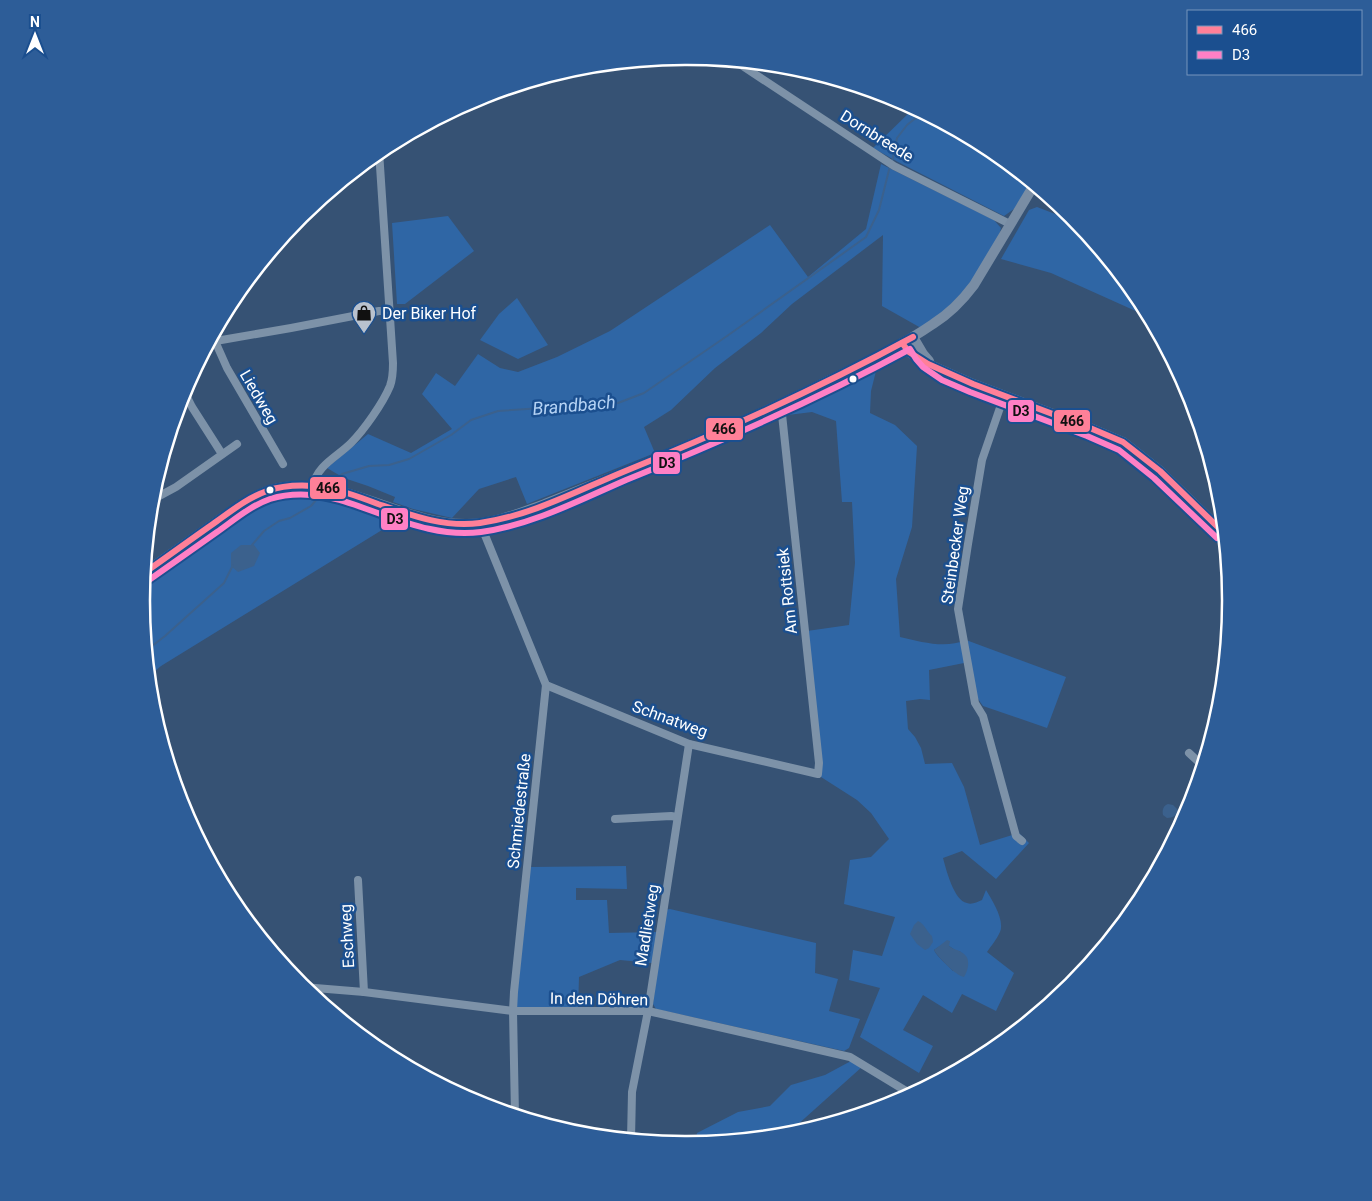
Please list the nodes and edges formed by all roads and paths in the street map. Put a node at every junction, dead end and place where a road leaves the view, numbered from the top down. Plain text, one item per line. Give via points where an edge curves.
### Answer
1 (747, 69) edge
2 (381, 161) edge
3 (1030, 191) edge
4 (1010, 224) junction
5 (390, 310) junction
6 (913, 337) junction
7 (218, 341) edge
8 (902, 343) junction
9 (215, 347) edge
10 (946, 372) junction
11 (1004, 396) junction
12 (189, 401) edge
13 (780, 405) junction
14 (238, 444) dead end
15 (222, 454) junction
16 (283, 464) dead end
17 (321, 487) junction
18 (161, 495) edge
19 (480, 523) junction
20 (1216, 524) edge
21 (152, 567) edge
22 (546, 685) junction
23 (689, 744) junction
24 (1189, 753) dead end
25 (1197, 760) edge
26 (818, 774) joint
27 (677, 817) junction
28 (615, 818) dead end
29 (1022, 841) dead end
30 (358, 880) dead end
31 (317, 988) edge
32 (364, 992) junction
33 (648, 1011) junction
34 (513, 1012) junction
35 (904, 1089) edge
36 (515, 1108) edge
37 (631, 1133) edge

1 - 4 street, Dornbreede via 896,167
2 - 5 street
3 - 4 main road
4 - 6 main road via 966,297
5 - 7 street
5 - 17 street via 393,363 390,385 364,428 317,473
6 - 8 main road
6 - 10 main road via 929,361
8 - 10 main road via 909,352
8 - 13 main road
9 - 16 street, Liedweg
10 - 11 main road
11 - 20 main road via 1123,442 1160,471
11 - 29 street, Steinbecker Weg via 982,460 958,609 975,703 983,716 1016,836
12 - 15 street
13 - 19 main road via 703,440 516,515
13 - 26 street, Am Rottsiek
14 - 15 street
15 - 18 street
17 - 19 main road via 434,521
17 - 21 main road via 280,488 254,497
19 - 22 street, Schmiedestraße
22 - 23 street, Schnatweg
22 - 34 street, Schmiedestraße
23 - 26 street, Schnatweg
23 - 27 street, Madlietweg
24 - 25 street
27 - 28 street
27 - 33 street, Madlietweg
30 - 32 street, Eschweg
31 - 32 street, In den Döhren
32 - 34 street, In den Döhren
33 - 34 street, In den Döhren
33 - 35 street, In den Döhren via 850,1056
33 - 37 street, Madlietweg via 632,1092
34 - 36 street, Schmiedestraße

